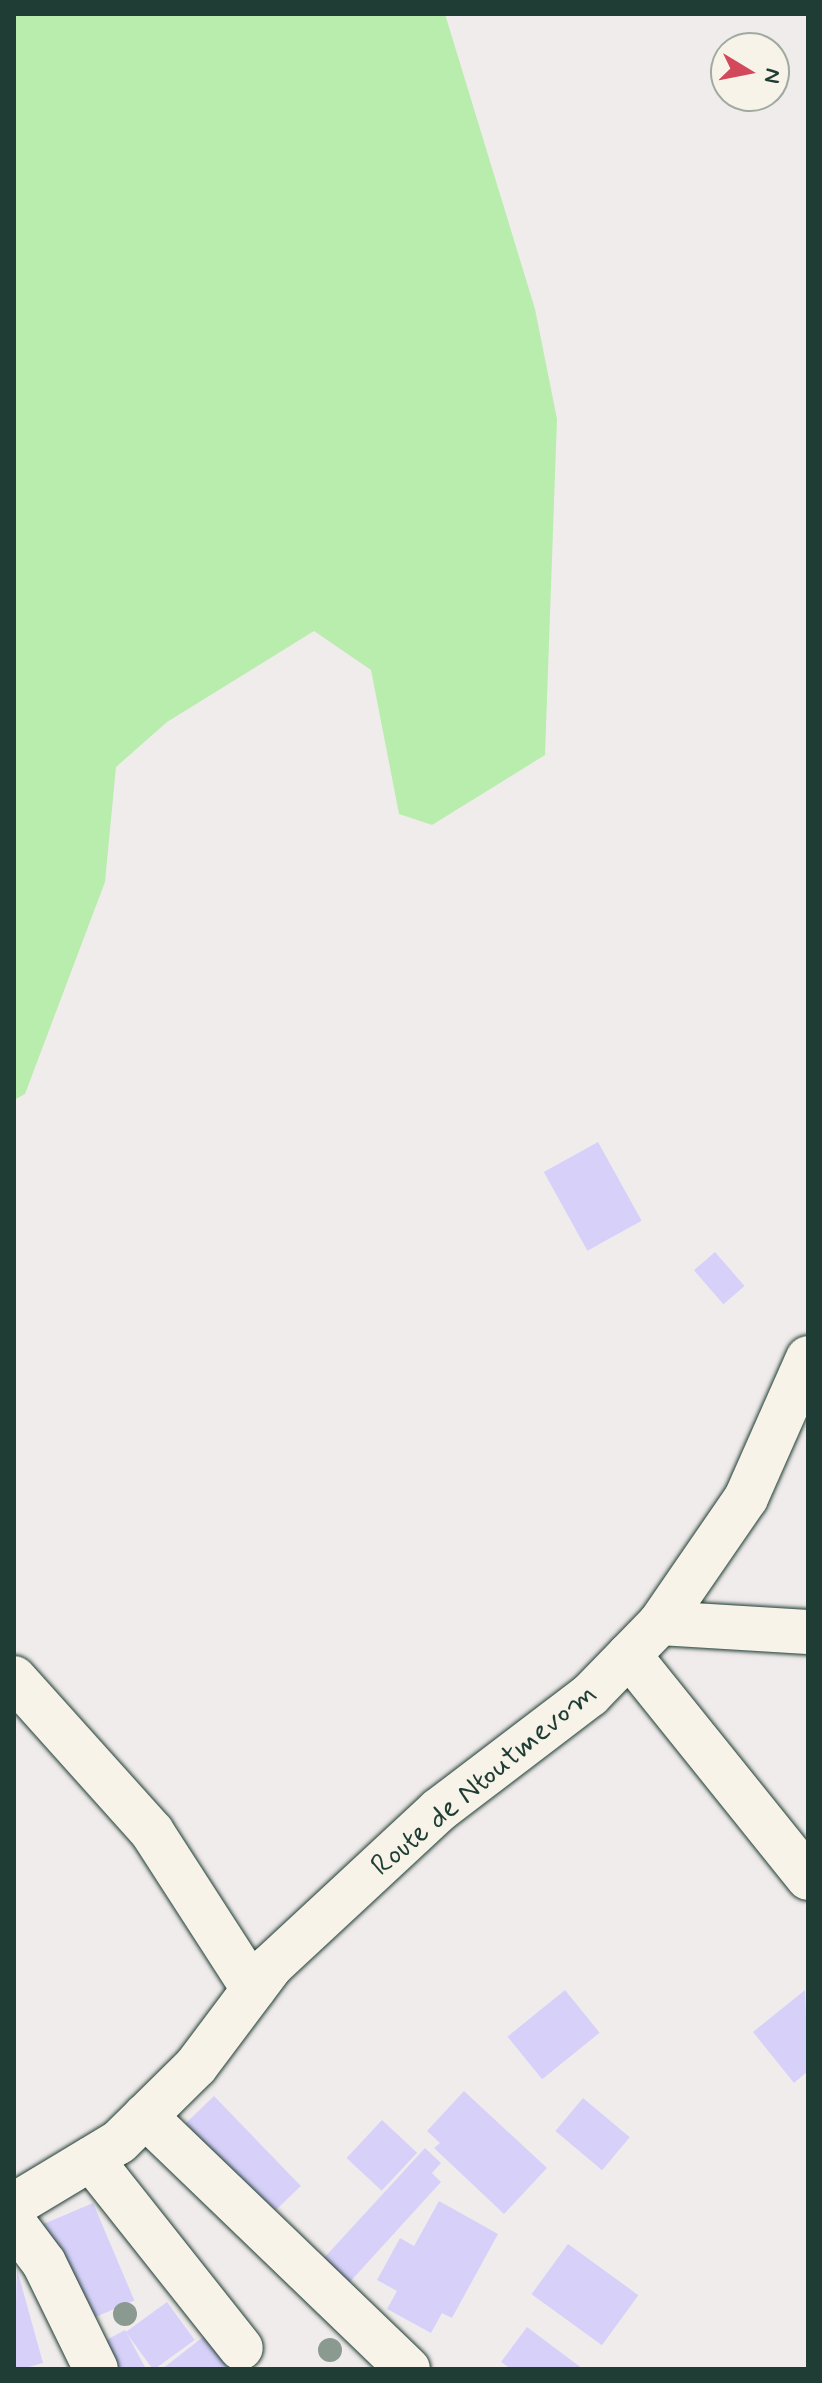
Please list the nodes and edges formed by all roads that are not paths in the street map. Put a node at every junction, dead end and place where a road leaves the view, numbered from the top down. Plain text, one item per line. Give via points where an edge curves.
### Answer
1 (808, 1358) edge
2 (660, 1623) junction
3 (808, 1632) edge
4 (629, 1655) junction
5 (14, 1678) edge
6 (808, 1878) edge
7 (253, 1989) junction
8 (145, 2116) junction
9 (91, 2159) junction
10 (14, 2205) edge
11 (14, 2223) edge
12 (241, 2348) dead end
13 (96, 2369) edge
14 (408, 2369) edge

1 - 2 street, Route de Ntoutmevom via 746,1498
2 - 3 street
2 - 4 street, Route de Ntoutmevom
4 - 6 street
4 - 7 street, Route de Ntoutmevom via 590,1695 439,1810
5 - 7 street via 152,1832
7 - 8 street, Route de Ntoutmevom via 196,2066
8 - 9 street, Route de Ntoutmevom
8 - 14 street
9 - 10 street, Route de Ntoutmevom
9 - 12 street
11 - 13 street via 44,2263

